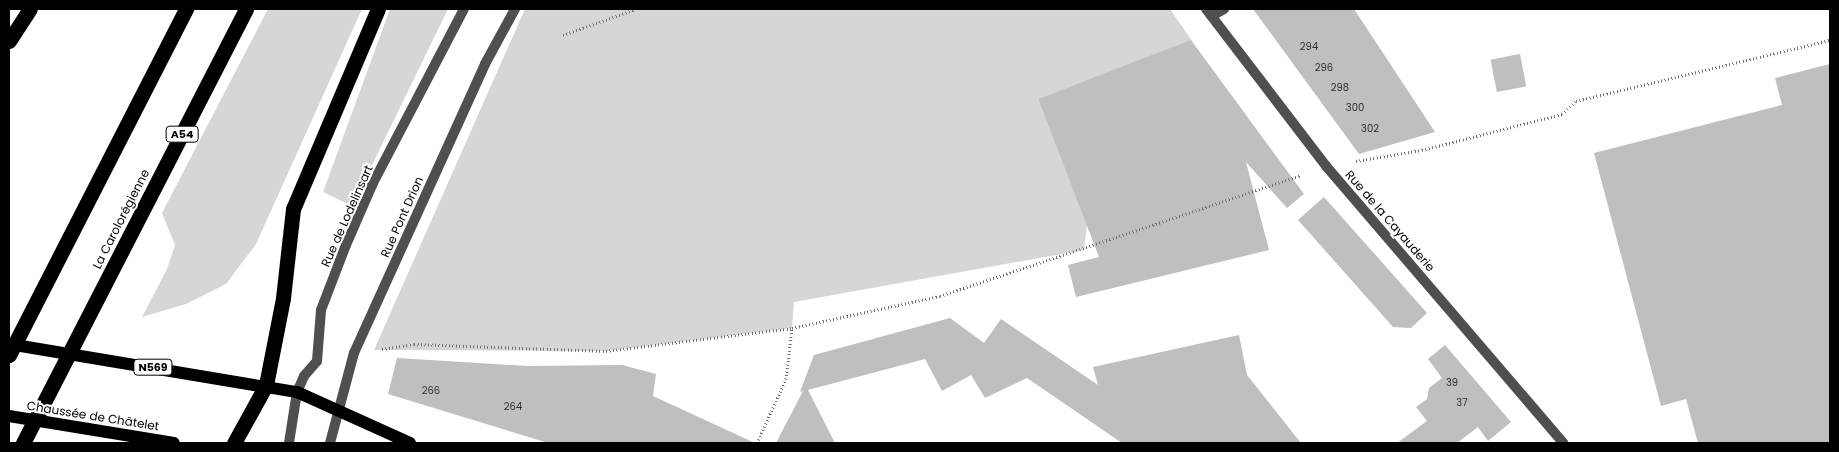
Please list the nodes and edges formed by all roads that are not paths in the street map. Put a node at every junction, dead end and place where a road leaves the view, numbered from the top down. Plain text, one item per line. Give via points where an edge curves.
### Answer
1 (30, 9) edge
2 (186, 9) edge
3 (246, 9) edge
4 (378, 9) edge
5 (464, 9) edge
6 (515, 9) edge
7 (1224, 9) edge
8 (1209, 13) edge
9 (9, 41) edge
10 (9, 344) edge
11 (9, 355) edge
12 (266, 385) junction
13 (297, 392) junction
14 (337, 408) junction
15 (9, 416) edge
16 (23, 443) edge
17 (174, 443) edge
18 (234, 443) edge
19 (289, 443) edge
20 (330, 443) edge
21 (410, 443) edge
22 (1563, 443) edge

1 - 9 highway
2 - 11 highway
3 - 16 highway, La Carolorégienne / A54
4 - 12 highway via 293,209 283,298
5 - 13 street, Rue de Lodelinsart via 346,245 321,310 317,361 304,376
6 - 14 street, Rue Pont Drion via 485,64 354,353
7 - 8 street
8 - 22 street, Rue de la Cayauderie via 1326,166
10 - 12 main road, N569
12 - 13 main road, N569
12 - 18 highway
13 - 14 main road, N569
13 - 19 street, Rue de Lodelinsart
14 - 20 street, Rue Pont Drion
14 - 21 main road, N569
15 - 17 main road, Chaussée de Châtelet

